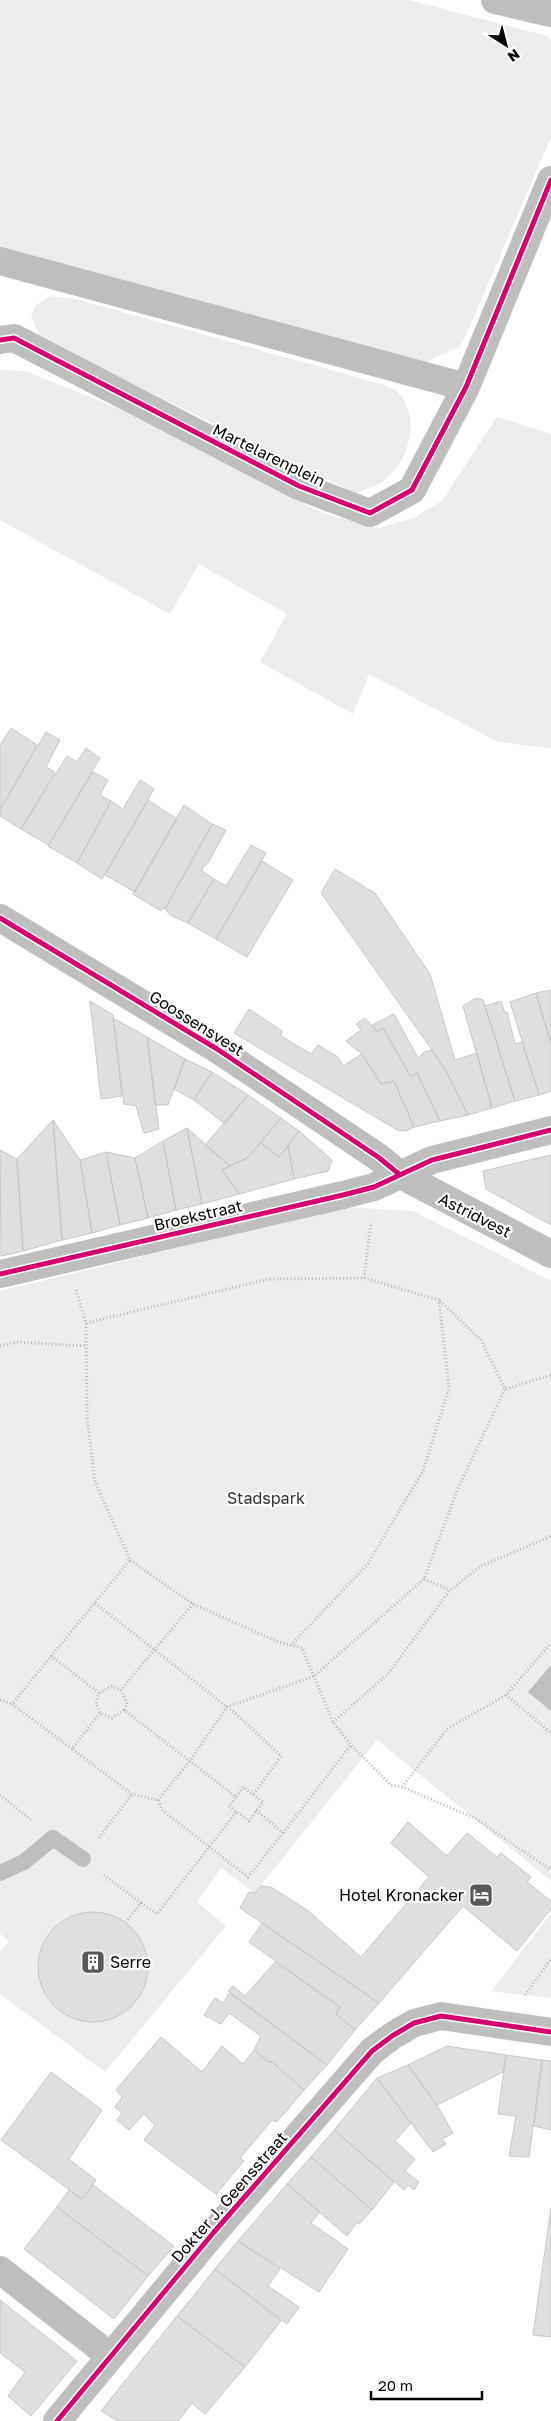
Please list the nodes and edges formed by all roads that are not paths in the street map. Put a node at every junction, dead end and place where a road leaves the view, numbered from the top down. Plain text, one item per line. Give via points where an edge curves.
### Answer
1 (494, 0) edge
2 (551, 13) edge
3 (551, 180) edge
4 (0, 260) edge
5 (0, 340) edge
6 (466, 387) junction
7 (0, 918) edge
8 (551, 1130) edge
9 (399, 1174) junction
10 (551, 1254) edge
11 (0, 1274) edge
12 (83, 1859) road end
13 (0, 1873) edge
14 (551, 2032) edge
15 (0, 2270) edge
16 (109, 2356) junction
17 (57, 2421) edge

1 - 2 street
3 - 6 street, Martelarenplein
4 - 6 street
5 - 6 street, Martelarenplein via 14,338 299,486 370,513 412,490
7 - 9 street, Goossensvest via 217,1049
8 - 9 street, Broekstraat via 432,1160
9 - 10 street, Astridvest
9 - 11 street, Broekstraat via 374,1186
12 - 13 lane via 54,1838 24,1862
14 - 16 street, Dokter J. Geensstraat via 441,2016 414,2024 392,2036 372,2051
15 - 16 street
16 - 17 street, Dokter J. Geensstraat

